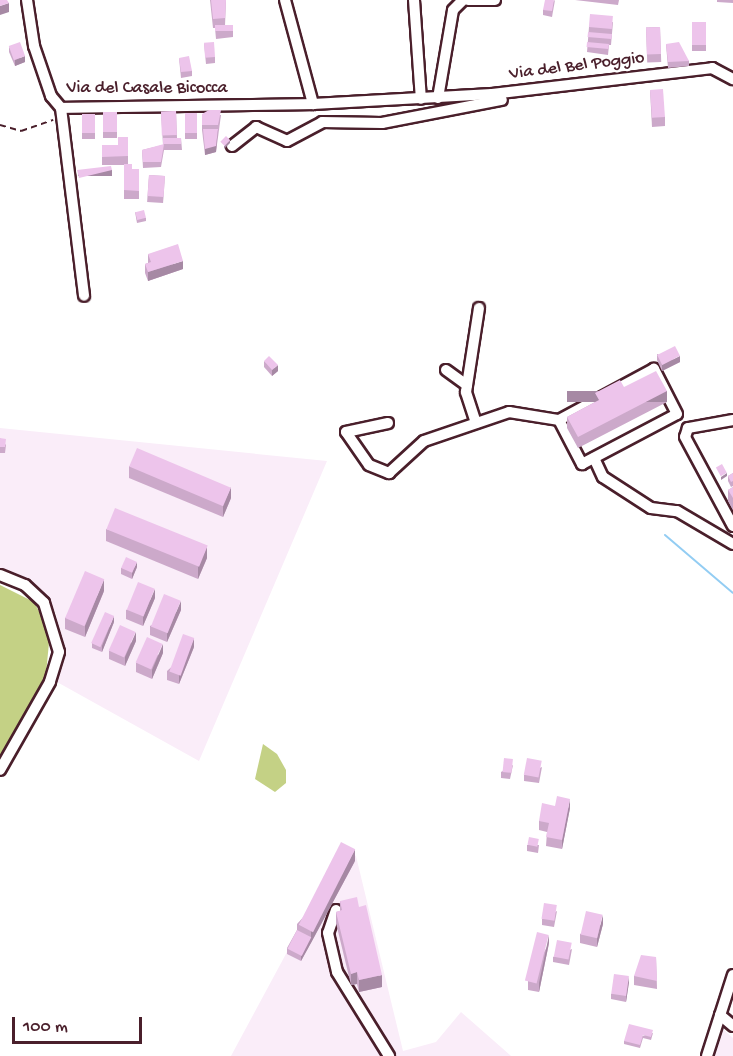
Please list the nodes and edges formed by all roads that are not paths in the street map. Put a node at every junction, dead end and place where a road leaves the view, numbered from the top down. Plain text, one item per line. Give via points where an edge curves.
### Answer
1 (27, 0) edge
2 (285, 0) edge
3 (414, 0) edge
4 (463, 0) edge
5 (468, 0) edge
6 (495, 0) edge
7 (733, 79) edge
8 (438, 98) junction
9 (421, 99) junction
10 (502, 100) dead end
11 (313, 104) junction
12 (62, 113) junction
13 (232, 146) dead end
14 (84, 296) dead end
15 (479, 308) dead end
16 (446, 370) dead end
17 (467, 385) junction
18 (559, 420) junction
19 (733, 420) edge
20 (388, 423) dead end
21 (476, 423) junction
22 (594, 458) junction
23 (733, 526) edge
24 (733, 544) edge
25 (0, 575) edge
26 (0, 770) edge
27 (336, 910) edge
28 (733, 975) edge
29 (720, 1015) junction
30 (733, 1026) edge
31 (389, 1056) edge
32 (707, 1056) edge

1 - 12 street, Via del Casale Bicocca via 34,46 48,90
2 - 11 street
3 - 9 street
4 - 8 street via 453,10
5 - 6 street
7 - 8 street, Via del Bel Poggio via 712,68
8 - 9 street, Via del Bel Poggio
9 - 11 street, Via del Bel Poggio
10 - 13 street via 382,123 322,122 287,141 256,127
11 - 12 street, Via del Casale Bicocca
12 - 14 street
15 - 17 street
16 - 17 street
17 - 21 street
18 - 21 street via 509,412
18 - 22 street via 582,464
18 - 22 street via 645,370 659,373 676,408 674,418
19 - 23 street via 688,428 685,437
20 - 21 street via 346,432 369,465 389,474 418,444
22 - 24 street via 603,477 651,508 677,511
25 - 26 street via 25,585 44,603 59,652 50,682
27 - 31 street via 328,933 337,972
28 - 29 street
29 - 30 street
29 - 32 street

